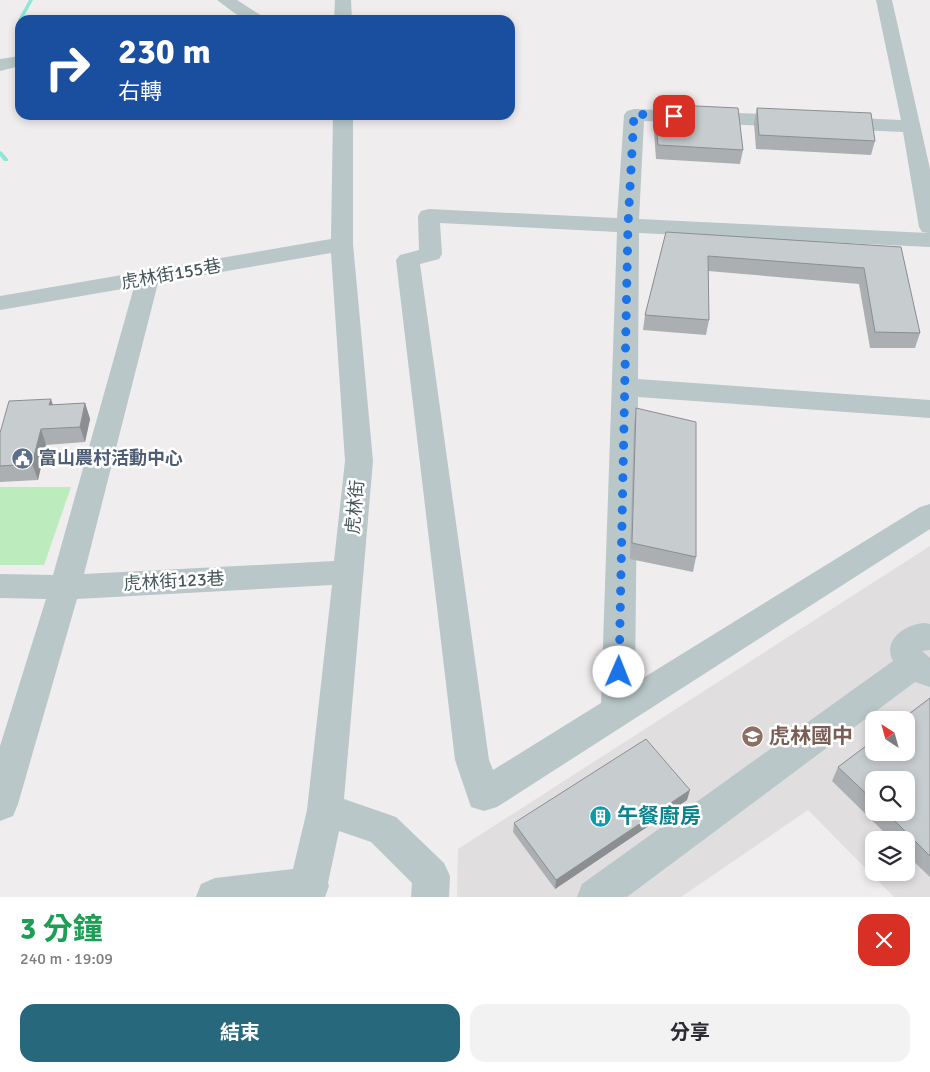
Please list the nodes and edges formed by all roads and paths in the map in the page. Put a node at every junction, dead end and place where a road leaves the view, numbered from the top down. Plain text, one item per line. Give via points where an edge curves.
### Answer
1 (225, 0) edge
2 (343, 0) edge
3 (884, 0) edge
4 (248, 15) edge
5 (343, 15) edge
6 (15, 62) edge
7 (0, 65) edge
8 (343, 120) edge
9 (912, 126) junction
10 (628, 225) junction
11 (930, 227) edge
12 (930, 240) edge
13 (342, 244) junction
14 (148, 278) junction
15 (0, 303) edge
16 (625, 387) junction
17 (930, 409) edge
18 (930, 515) edge
19 (348, 572) junction
20 (0, 586) edge
21 (65, 587) junction
22 (924, 659) edge
23 (618, 710) junction
24 (0, 804) edge
25 (325, 810) junction
26 (308, 892) edge
27 (214, 897) edge
28 (430, 897) edge
29 (596, 897) edge

1 - 4 street
2 - 5 street
3 - 9 street
6 - 7 street
8 - 13 street, 虎林街
9 - 10 street via 634,114
9 - 11 street
10 - 12 street
10 - 16 street
10 - 23 street via 429,216 431,254 408,260 472,760 484,795
13 - 14 street, 虎林街155巷
13 - 19 street, 虎林街 via 359,461
14 - 15 street, 虎林街155巷
14 - 21 street
16 - 17 street
16 - 23 street
18 - 23 street
19 - 21 street, 虎林街123巷
19 - 25 street, 虎林街
20 - 21 street, 虎林街123巷
21 - 24 street
22 - 29 street
25 - 26 street, 虎林街
25 - 28 street via 383,829 431,876
26 - 27 street

